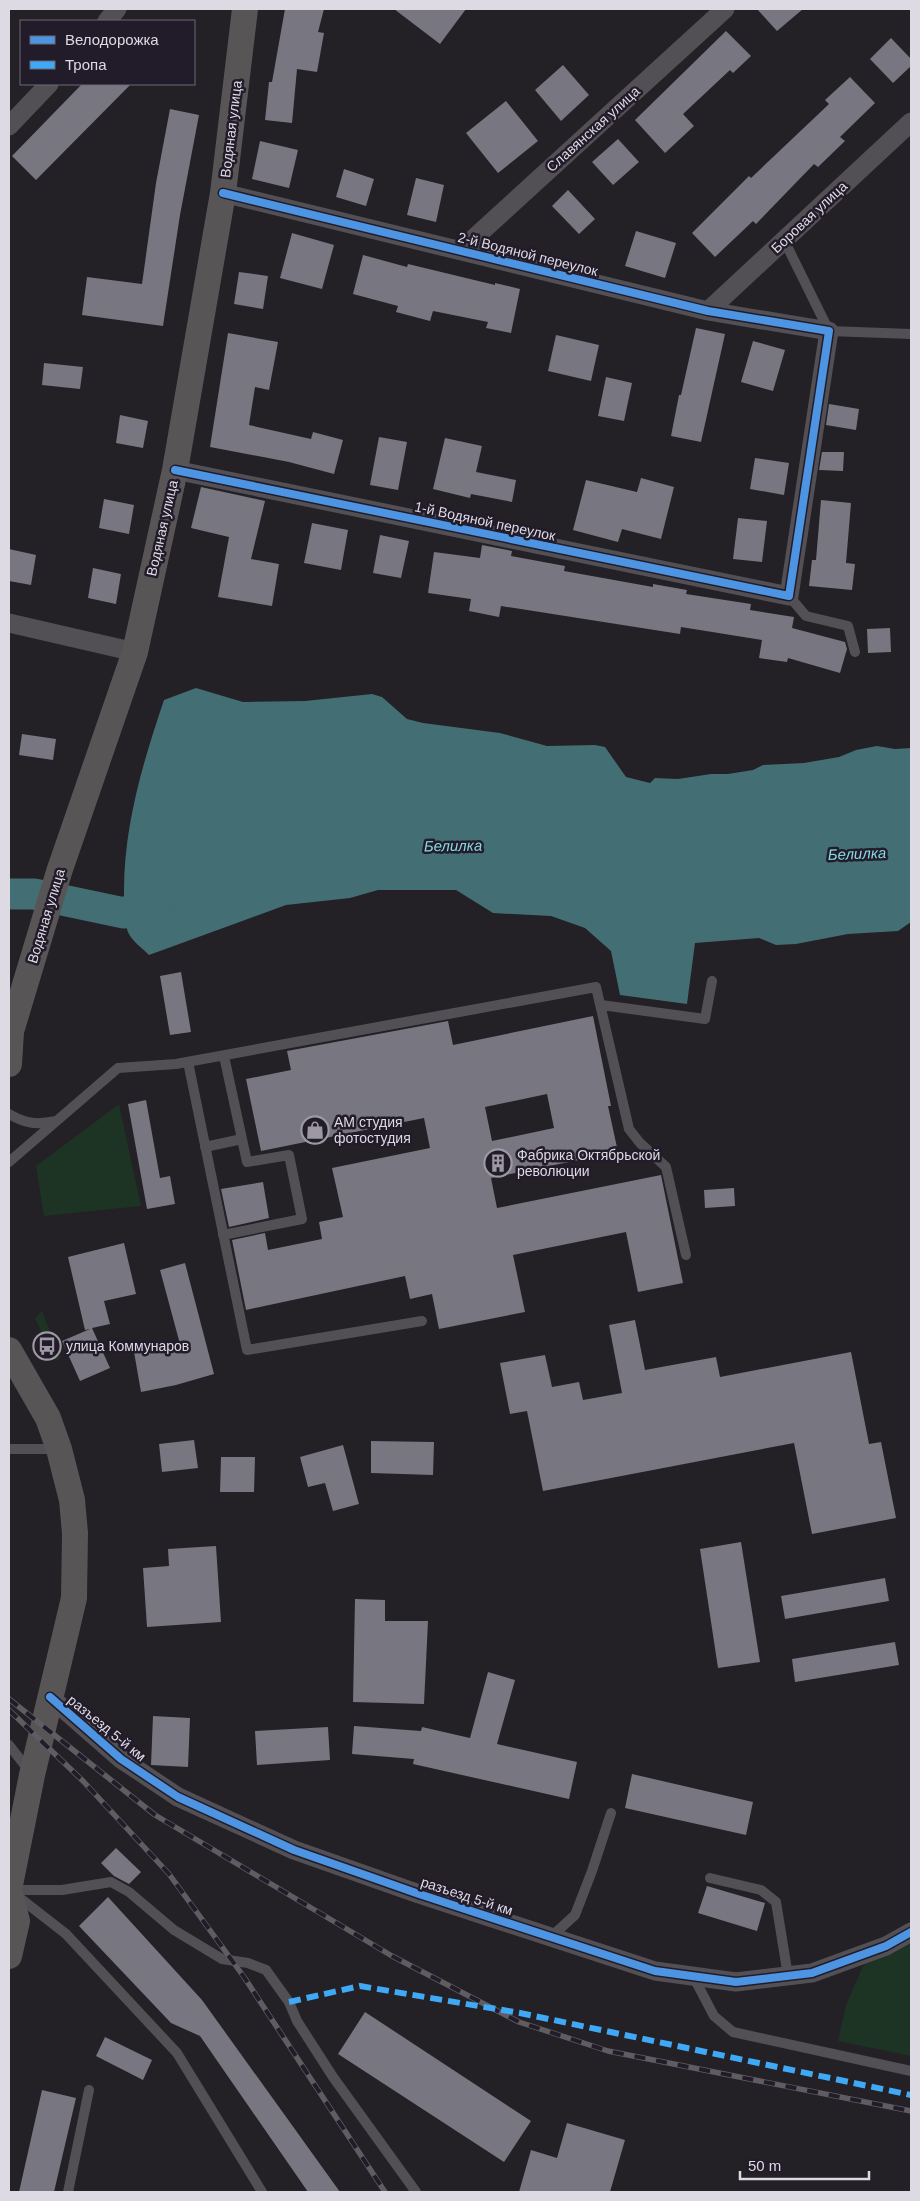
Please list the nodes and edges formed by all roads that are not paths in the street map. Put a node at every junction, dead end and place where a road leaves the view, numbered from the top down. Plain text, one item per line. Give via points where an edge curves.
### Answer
1 (117, 9) edge
2 (244, 9) edge
3 (724, 9) edge
4 (108, 20) edge
5 (48, 85) edge
6 (911, 122) edge
7 (9, 126) edge
8 (223, 192) junction
9 (784, 240) junction
10 (461, 250) junction
11 (708, 311) junction
12 (829, 331) junction
13 (911, 334) edge
14 (175, 470) junction
15 (789, 596) junction
16 (9, 623) edge
17 (135, 652) junction
18 (855, 652) dead end
19 (712, 980) dead end
20 (601, 1005) junction
21 (10, 1035) edge
22 (224, 1056) junction
23 (188, 1062) junction
24 (9, 1064) edge
25 (9, 1114) edge
26 (57, 1121) junction
27 (242, 1139) junction
28 (205, 1147) junction
29 (9, 1162) edge
30 (224, 1235) junction
31 (686, 1256) dead end
32 (422, 1321) dead end
33 (9, 1350) edge
34 (9, 1449) edge
35 (60, 1449) junction
36 (50, 1697) junction
37 (9, 1745) edge
38 (32, 1775) junction
39 (610, 1813) dead end
40 (710, 1878) dead end
41 (9, 1890) edge
42 (911, 1932) edge
43 (552, 1936) junction
44 (9, 1956) edge
45 (693, 1976) junction
46 (788, 1976) junction
47 (911, 2072) edge
48 (89, 2090) dead end
49 (68, 2192) edge
50 (262, 2192) edge
51 (416, 2192) edge

1 - 4 street
2 - 8 street, Водяная улица
3 - 10 street, Славянская улица
5 - 7 street
6 - 9 street, Боровая улица
8 - 10 street, 2-й Водяной переулок
8 - 14 street, Водяная улица
9 - 11 street, Боровая улица
9 - 12 lane
10 - 11 street, 2-й Водяной переулок
11 - 12 street, 2-й Водяной переулок
12 - 13 lane
12 - 15 street
14 - 15 street, 1-й Водяной переулок
14 - 17 street, Водяная улица
15 - 18 lane via 806,616 848,626
16 - 17 street
17 - 21 street, Водяная улица via 59,872
19 - 20 lane via 705,1019
20 - 22 lane via 596,987
20 - 31 lane via 629,1129 666,1167
21 - 24 street, Водяная улица
22 - 23 lane
22 - 27 lane
23 - 26 lane via 118,1068
23 - 28 lane
25 - 26 lane via 38,1125
26 - 29 lane
27 - 28 lane
27 - 30 lane via 247,1162 289,1155 302,1219
28 - 30 lane
30 - 32 lane via 247,1350
33 - 35 street via 48,1418
34 - 35 lane
35 - 36 street via 72,1500 74,1598
36 - 38 street
36 - 43 street, разъезд 5-й км via 122,1759 178,1796 294,1850
37 - 38 lane
38 - 41 street
39 - 43 lane via 576,1915
40 - 46 lane via 761,1890 776,1902
41 - 44 street via 17,1921
41 - 50 lane via 66,1934 177,2053
41 - 51 lane via 62,1890 111,1882 130,1892 174,1930 222,1958 266,1970 289,2002 297,2021 333,2078
42 - 46 street, разъезд 5-й км via 886,1946 812,1973
43 - 45 street, разъезд 5-й км via 655,1971
45 - 46 street, разъезд 5-й км via 736,1982
45 - 47 lane via 714,2016 733,2032
48 - 49 lane

